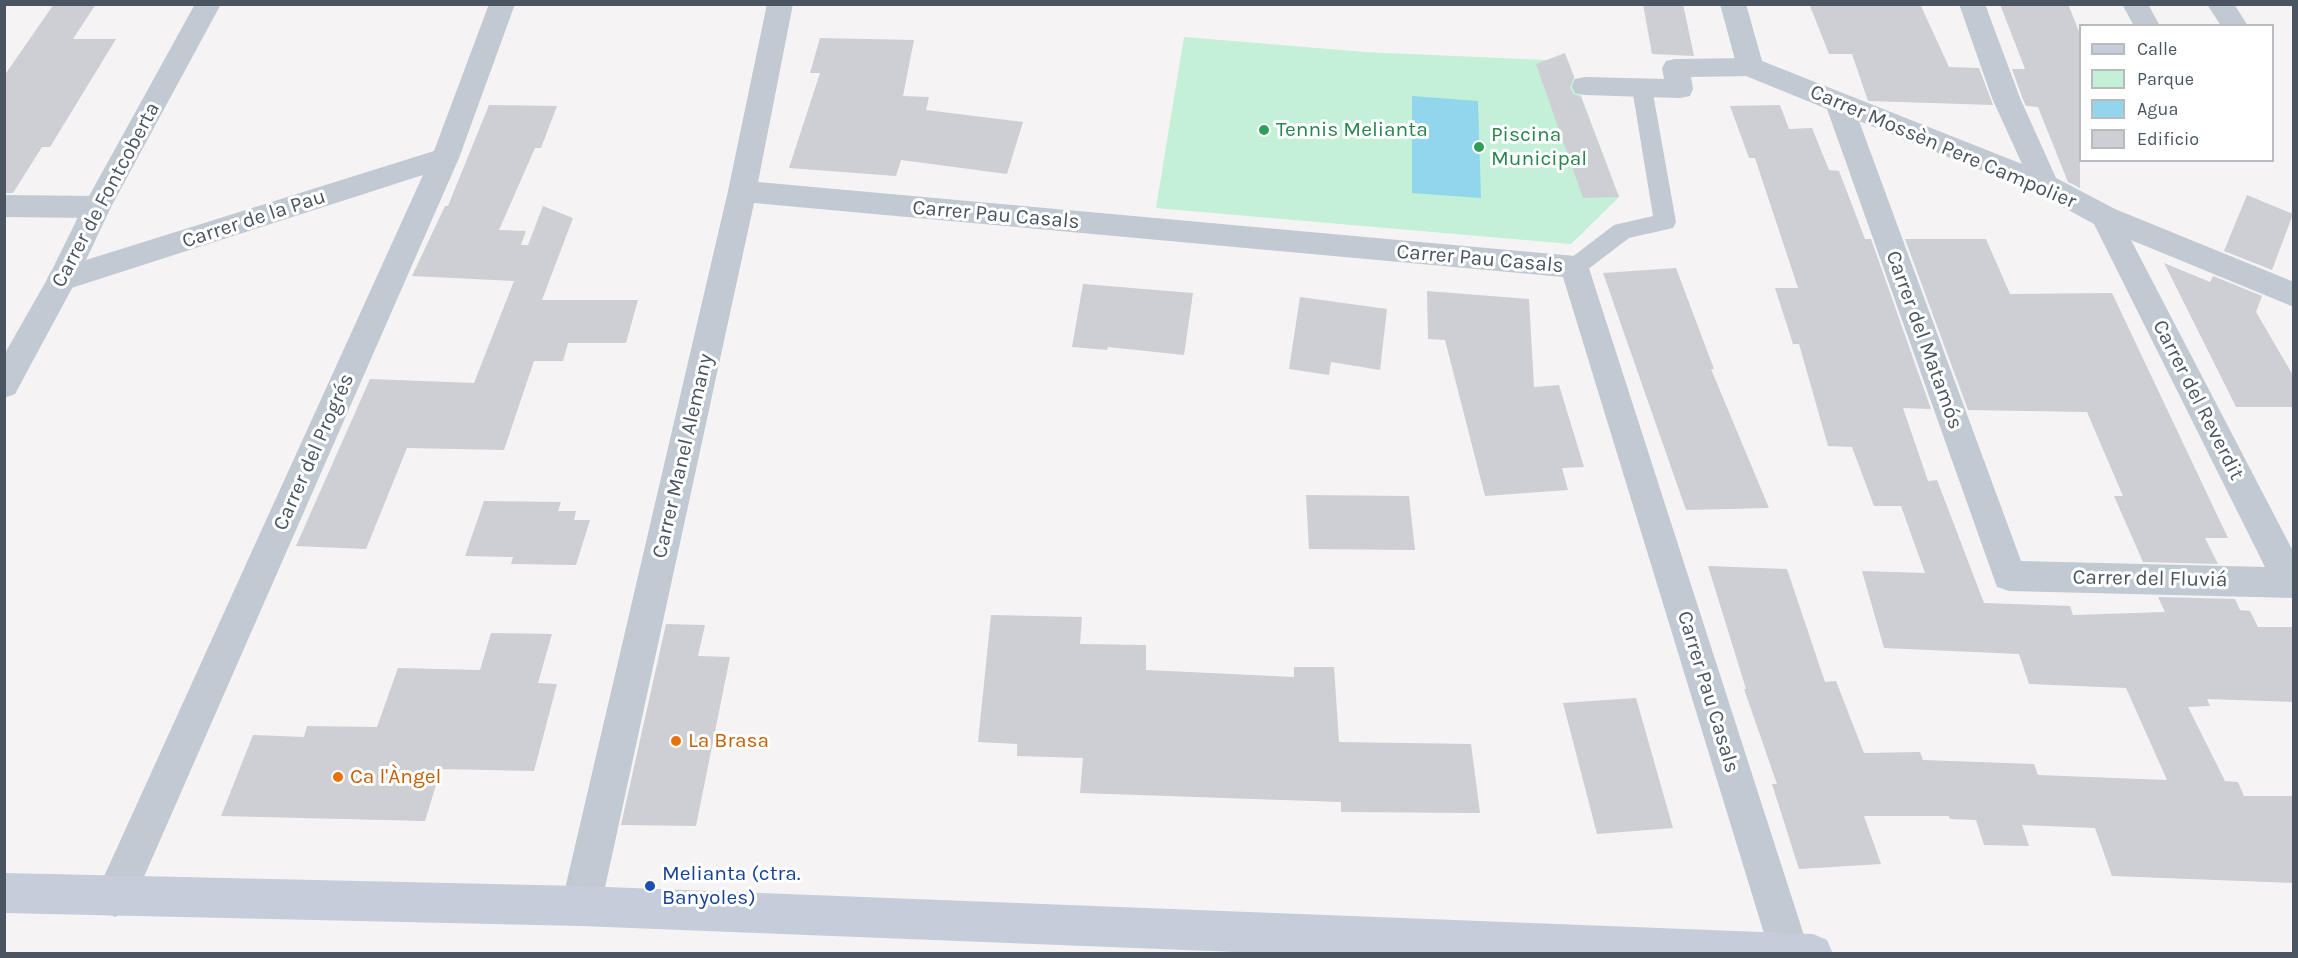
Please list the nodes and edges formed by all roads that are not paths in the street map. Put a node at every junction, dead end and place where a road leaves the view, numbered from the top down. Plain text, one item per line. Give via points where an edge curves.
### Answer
1 (208, 4) edge
2 (502, 4) edge
3 (780, 4) edge
4 (1733, 4) edge
5 (1972, 4) edge
6 (2135, 4) edge
7 (2220, 4) edge
8 (2145, 24) edge
9 (2234, 24) edge
10 (1750, 67) junction
11 (1585, 86) dead end
12 (1642, 88) junction
13 (1839, 104) junction
14 (445, 158) junction
15 (2045, 185) junction
16 (742, 191) junction
17 (4, 206) edge
18 (97, 207) junction
19 (2105, 217) junction
20 (1575, 267) junction
21 (62, 279) junction
22 (2294, 295) edge
23 (4, 386) edge
24 (2009, 576) joint
25 (2291, 583) joint
26 (4, 893) edge
27 (115, 897) junction
28 (581, 906) junction
29 (1801, 953) edge

1 - 18 street, Carrer de Fontcoberta
2 - 14 street, Carrer del Progrés
3 - 16 street, Carrer Manel Alemany
4 - 10 street
5 - 15 street via 2006,98
6 - 8 street
7 - 9 street
10 - 12 street via 1676,69 1680,88
10 - 13 street, Carrer Mossèn Pere Campolier
11 - 12 street
12 - 20 lane via 1665,222 1622,231
13 - 15 street, Carrer Mossèn Pere Campolier
13 - 24 street, Carrer del Matamós
14 - 21 street, Carrer de la Pau
14 - 27 street, Carrer del Progrés
15 - 19 street, Carrer Mossèn Pere Campolier
16 - 20 street, Carrer Pau Casals
16 - 28 street, Carrer Manel Alemany
17 - 18 street
18 - 21 street, Carrer de Fontcoberta
19 - 22 street, Carrer Mossèn Pere Campolier
19 - 25 street, Carrer del Reverdit
20 - 29 street, Carrer Pau Casals
21 - 23 street, Carrer de Fontcoberta
24 - 25 street, Carrer del Fluviá
26 - 27 main road
27 - 28 main road
28 - 29 main road

